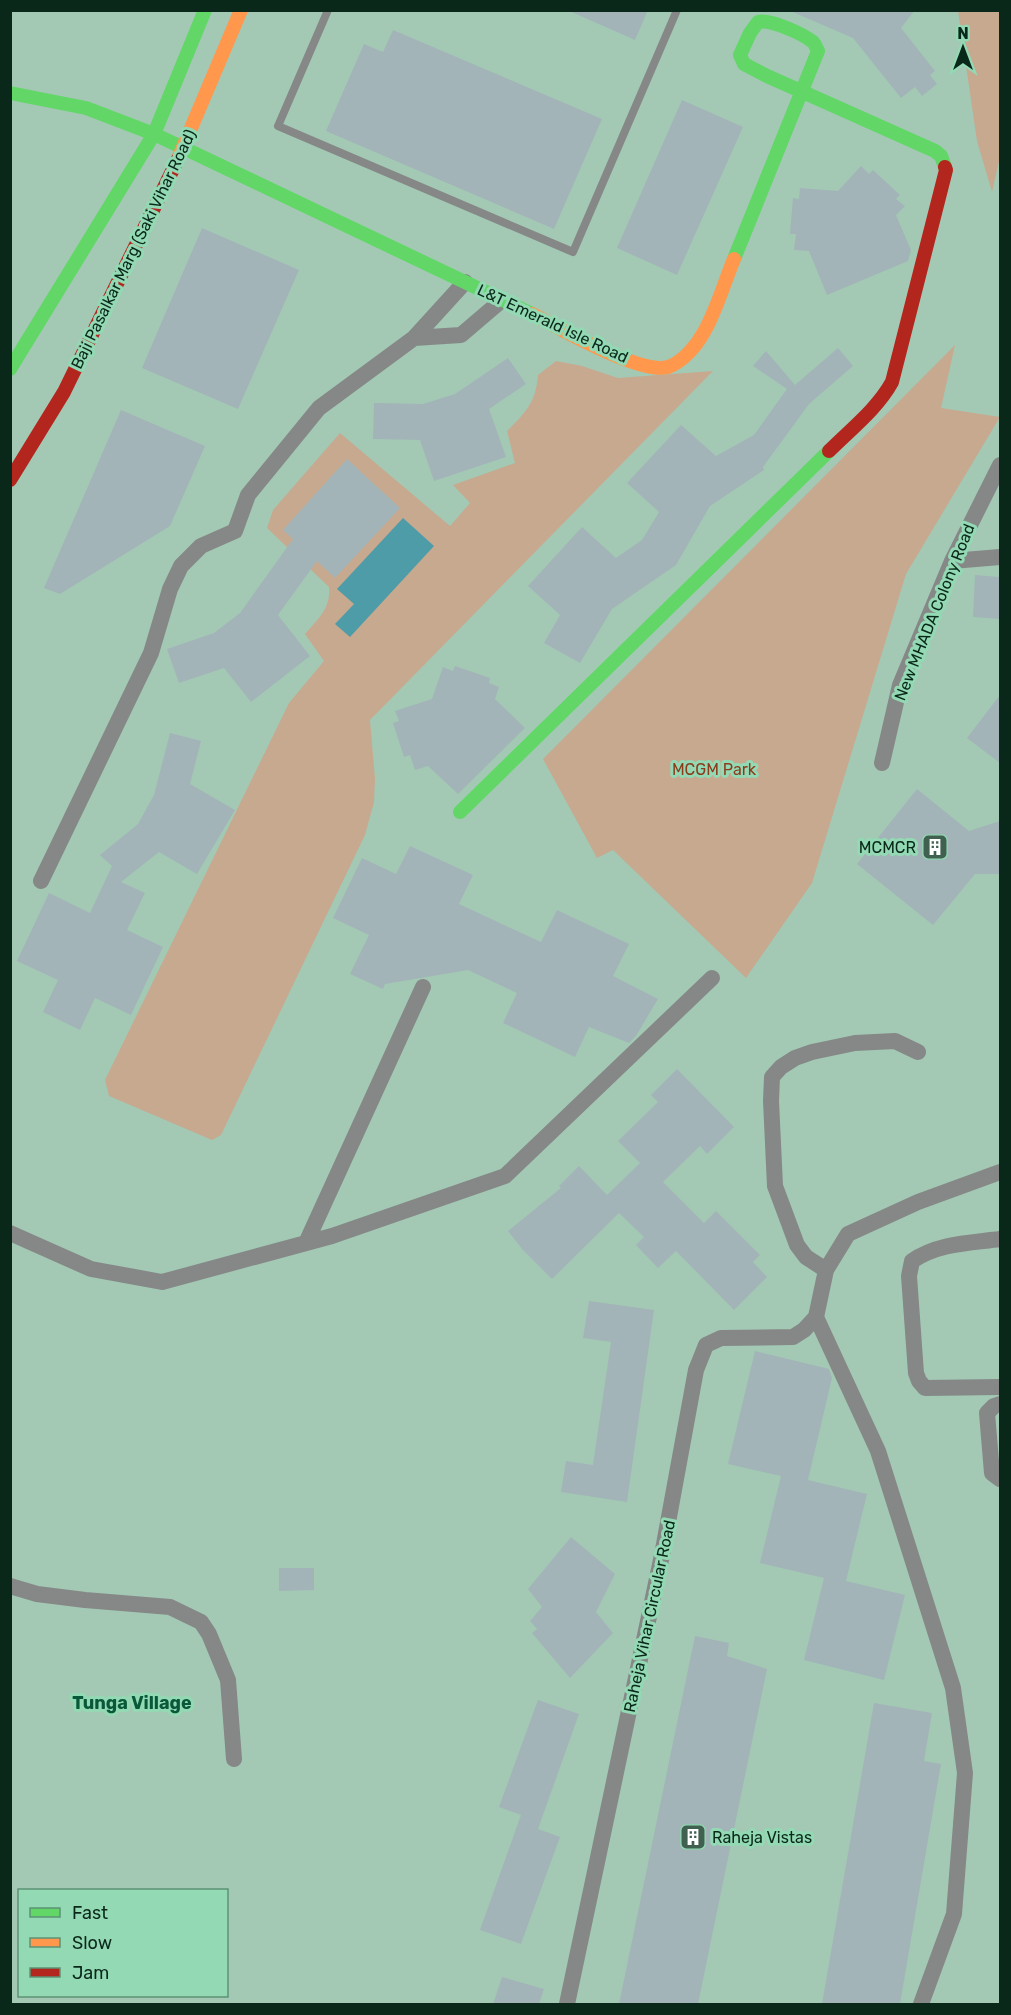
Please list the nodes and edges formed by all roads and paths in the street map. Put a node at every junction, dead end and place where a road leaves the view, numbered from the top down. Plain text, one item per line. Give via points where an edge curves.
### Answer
1 (204, 10) edge
2 (241, 10) edge
3 (328, 10) edge
4 (677, 10) edge
5 (803, 92) junction
6 (10, 93) edge
7 (154, 134) junction
8 (183, 149) junction
9 (465, 282) junction
10 (502, 300) junction
11 (414, 338) junction
12 (10, 369) edge
13 (1000, 465) edge
14 (10, 480) edge
15 (1000, 557) edge
16 (952, 561) junction
17 (882, 763) dead end
18 (460, 812) dead end
19 (41, 881) dead end
20 (712, 978) dead end
21 (423, 987) dead end
22 (918, 1052) dead end
23 (1000, 1172) edge
24 (10, 1233) edge
25 (1000, 1239) edge
26 (306, 1243) junction
27 (826, 1270) junction
28 (816, 1317) junction
29 (1000, 1387) edge
30 (1000, 1404) edge
31 (1000, 1479) edge
32 (10, 1586) edge
33 (234, 1759) dead end
34 (567, 2004) edge
35 (921, 2004) edge

1 - 7 street, Baji Pasalkar Marg (Saki Vihar Road)
2 - 8 street, Baji Pasalkar Marg (Saki Vihar Road)
3 - 4 lane via 278,126 573,252
5 - 5 street via 818,51 816,45 767,20 758,22 740,55 744,64
5 - 10 street, L&T Emerald Isle Road via 704,332 686,356 668,367 652,367 616,356
5 - 18 street via 935,151 944,162 946,170 892,382 872,409
6 - 7 street, L&T Emerald Isle Road via 86,108
7 - 8 street, L&T Emerald Isle Road
7 - 12 street, Baji Pasalkar Marg (Saki Vihar Road)
8 - 9 street, L&T Emerald Isle Road
8 - 14 street, Baji Pasalkar Marg (Saki Vihar Road) via 64,392
9 - 10 street, L&T Emerald Isle Road
9 - 11 street
10 - 11 street via 461,335
11 - 19 street via 319,408 248,495 235,531 201,546 181,566 151,653
13 - 16 street, New MHADA Colony Road
15 - 16 street
16 - 17 street, New MHADA Colony Road via 900,686
20 - 26 street via 504,1176
21 - 26 street
22 - 27 street via 895,1041 855,1043 795,1058 772,1077 775,1186 797,1245 806,1257
23 - 27 street via 918,1202 848,1234
24 - 26 street via 92,1269 162,1282
25 - 29 street via 938,1247 923,1253 912,1261 909,1276 919,1381 925,1388 937,1389
27 - 28 street
28 - 34 street, Raheja Vihar Circular Road via 793,1337 721,1338 706,1345 696,1370 662,1555
28 - 35 street via 878,1451 953,1688 965,1773 954,1914
30 - 31 street via 987,1413 992,1473
32 - 33 street via 37,1594 170,1607 201,1623 228,1680

